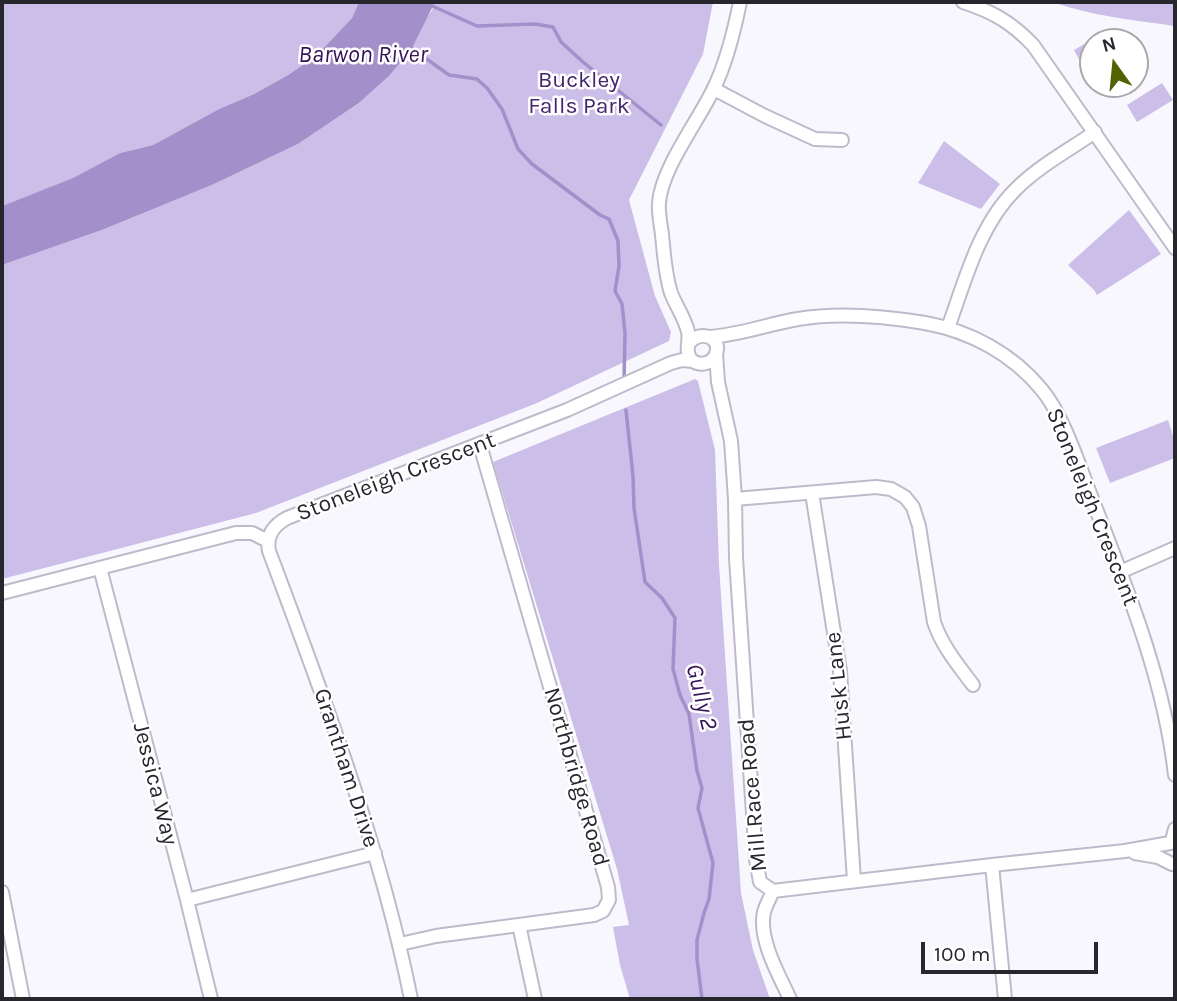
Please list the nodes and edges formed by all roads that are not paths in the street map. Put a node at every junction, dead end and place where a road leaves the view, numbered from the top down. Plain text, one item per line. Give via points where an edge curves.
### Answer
1 (740, 2) edge
2 (963, 2) edge
3 (714, 89) junction
4 (1095, 132) junction
5 (842, 140) dead end
6 (1175, 248) edge
7 (948, 328) junction
8 (744, 332) junction
9 (697, 340) junction
10 (716, 352) junction
11 (697, 362) junction
12 (671, 363) junction
13 (718, 382) junction
14 (480, 445) junction
15 (812, 493) junction
16 (735, 499) junction
17 (268, 541) junction
18 (1175, 548) edge
19 (100, 568) junction
20 (1120, 572) junction
21 (2, 593) edge
22 (973, 685) dead end
23 (1175, 775) edge
24 (1173, 838) edge
25 (1125, 851) junction
26 (375, 853) junction
27 (992, 864) junction
28 (1174, 866) edge
29 (854, 880) junction
30 (2, 891) edge
31 (773, 891) junction
32 (187, 900) junction
33 (519, 925) junction
34 (400, 944) junction
35 (23, 999) edge
36 (211, 999) edge
37 (411, 999) edge
38 (535, 999) edge
39 (790, 999) edge
40 (1005, 999) edge

1 - 3 street via 732,41
2 - 4 street via 1018,30
3 - 5 street via 816,139
3 - 9 street via 674,161 659,204 672,295
4 - 6 street
4 - 7 street via 1034,173 1005,201 982,238
7 - 8 street, Stoneleigh Crescent via 843,315 798,319
7 - 20 street, Stoneleigh Crescent via 981,341 1017,364 1044,391 1071,443
8 - 9 street, Stoneleigh Crescent
8 - 10 street, Stoneleigh Crescent
9 - 10 street via 714,342
9 - 11 street via 688,354
9 - 12 street, Stoneleigh Crescent
10 - 11 street, Stoneleigh Crescent via 711,361
10 - 13 street, Mill Race Road
11 - 12 street, Stoneleigh Crescent
11 - 13 street, Mill Race Road
12 - 14 street, Stoneleigh Crescent
13 - 16 street, Mill Race Road via 731,441
14 - 17 street, Stoneleigh Crescent via 288,518 272,530
14 - 33 street, Northbridge Road via 608,887 609,900 603,911 594,915
15 - 16 street
15 - 22 street via 876,487 905,497 919,526 938,634
15 - 29 street, Husk Lane via 840,671
16 - 31 street, Mill Race Road via 756,866 760,882
17 - 19 street via 252,533 236,533
17 - 26 street, Grantham Drive
18 - 20 street
19 - 21 street
19 - 32 street, Jessica Way
20 - 23 street, Stoneleigh Crescent via 1157,680
24 - 25 street
24 - 28 street via 1167,854
25 - 27 street, Mill Race Road
25 - 28 street via 1158,857
26 - 32 street
26 - 34 street, Grantham Drive
27 - 29 street, Mill Race Road
27 - 40 street
29 - 31 street, Mill Race Road
30 - 35 street
31 - 39 street via 763,928
32 - 36 street, Jessica Way
33 - 34 street, Northbridge Road
33 - 38 street
34 - 37 street, Grantham Drive

